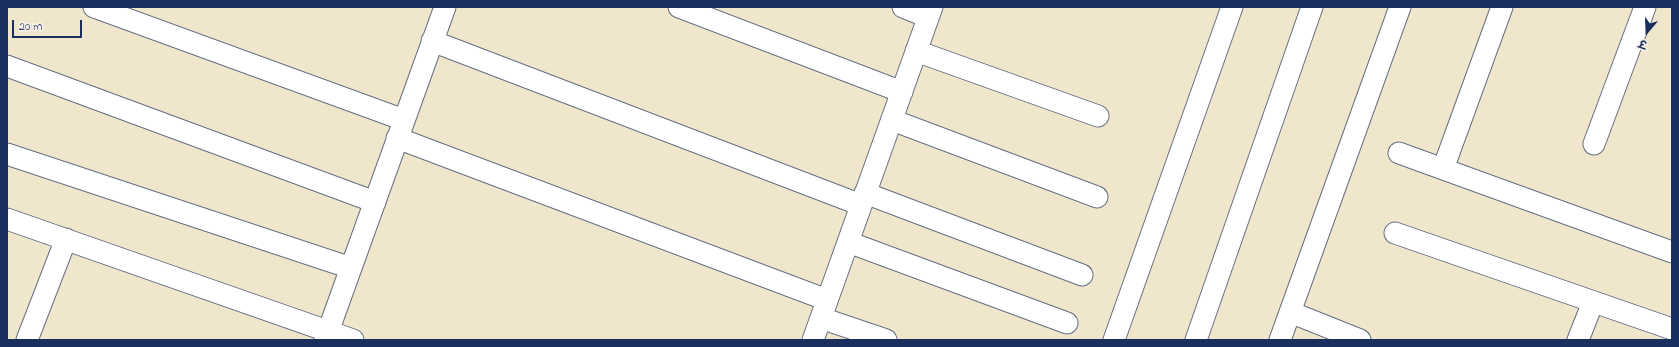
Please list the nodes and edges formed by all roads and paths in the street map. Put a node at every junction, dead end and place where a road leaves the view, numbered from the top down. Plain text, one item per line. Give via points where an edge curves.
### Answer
1 (94, 7) edge
2 (445, 7) edge
3 (679, 7) edge
4 (902, 7) edge
5 (1232, 7) edge
6 (1312, 7) edge
7 (1400, 7) edge
8 (1502, 7) edge
9 (1645, 7) edge
10 (930, 12) edge
11 (432, 42) junction
12 (916, 51) junction
13 (7, 66) edge
14 (902, 92) junction
15 (1098, 116) dead end
16 (892, 120) junction
17 (401, 129) junction
18 (1594, 144) dead end
19 (1400, 153) dead end
20 (7, 154) edge
21 (1443, 169) junction
22 (1097, 197) dead end
23 (863, 199) junction
24 (375, 202) junction
25 (7, 219) edge
26 (1395, 233) dead end
27 (66, 240) junction
28 (848, 242) junction
29 (1672, 252) edge
30 (351, 268) junction
31 (1082, 275) dead end
32 (1593, 302) junction
33 (824, 309) junction
34 (1290, 312) junction
35 (1067, 323) dead end
36 (1672, 329) edge
37 (326, 336) edge
38 (27, 340) edge
39 (353, 340) edge
40 (813, 340) edge
41 (886, 340) edge
42 (1114, 340) edge
43 (1196, 340) edge
44 (1280, 340) edge
45 (1360, 340) edge
46 (1578, 340) edge

1 - 17 street
2 - 11 street
3 - 14 street
4 - 10 street
5 - 42 street
6 - 43 street
7 - 34 street
8 - 21 street
9 - 18 street
10 - 12 street
11 - 17 street
11 - 23 street
12 - 14 street
12 - 15 street
13 - 24 street
14 - 16 street
16 - 22 street
16 - 23 street
17 - 24 street
17 - 33 street
19 - 21 street
20 - 30 street
21 - 29 street
23 - 28 street
23 - 31 street
24 - 30 street
25 - 27 street
26 - 32 street
27 - 37 street
27 - 38 street
28 - 33 street
28 - 35 street
30 - 37 street
32 - 36 street
32 - 46 street
33 - 40 street
33 - 41 street
34 - 44 street
34 - 45 street
37 - 39 street

